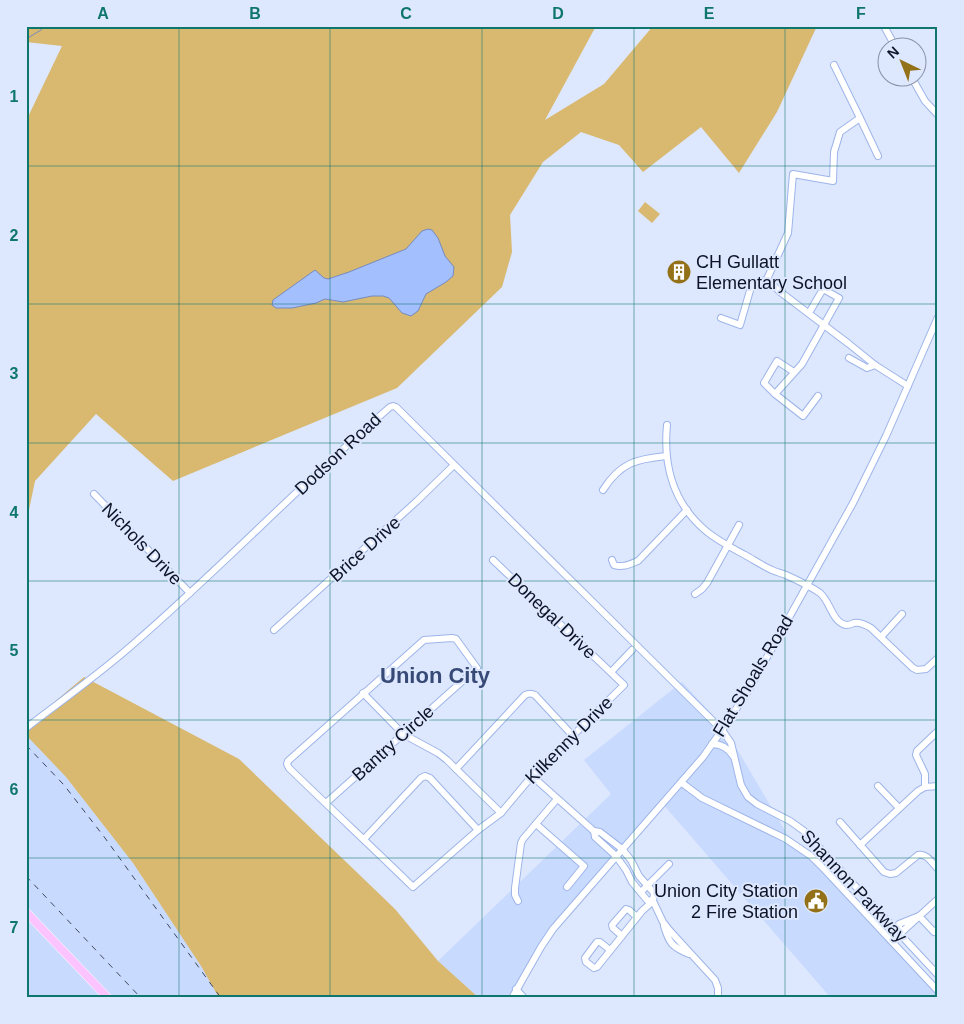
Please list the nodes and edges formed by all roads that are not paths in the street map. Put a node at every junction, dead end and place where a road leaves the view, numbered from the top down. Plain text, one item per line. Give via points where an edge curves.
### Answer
1 (884, 26) edge
2 (891, 38) edge
3 (834, 65) dead end
4 (918, 88) edge
5 (938, 115) edge
6 (860, 118) junction
7 (878, 156) dead end
8 (766, 279) junction
9 (809, 313) junction
10 (938, 317) edge
11 (721, 318) dead end
12 (824, 325) junction
13 (849, 358) dead end
14 (875, 365) junction
15 (794, 372) junction
16 (908, 386) junction
17 (776, 394) junction
18 (818, 396) dead end
19 (666, 425) dead end
20 (666, 456) junction
21 (454, 465) junction
22 (603, 490) dead end
23 (94, 494) dead end
24 (687, 510) junction
25 (739, 525) dead end
26 (728, 545) junction
27 (493, 560) dead end
28 (612, 560) dead end
29 (807, 586) junction
30 (190, 592) junction
31 (695, 594) dead end
32 (902, 614) dead end
33 (274, 630) dead end
34 (881, 637) junction
35 (632, 650) dead end
36 (938, 658) edge
37 (611, 672) junction
38 (363, 693) junction
39 (26, 728) edge
40 (722, 730) junction
41 (938, 731) edge
42 (403, 734) junction
43 (573, 736) junction
44 (712, 744) junction
45 (736, 759) junction
46 (456, 768) junction
47 (532, 776) junction
48 (682, 783) junction
49 (878, 786) dead end
50 (938, 786) edge
51 (925, 787) junction
52 (557, 798) junction
53 (326, 803) junction
54 (899, 808) junction
55 (501, 813) junction
56 (840, 822) dead end
57 (536, 824) junction
58 (478, 830) junction
59 (364, 839) junction
60 (608, 843) junction
61 (860, 845) junction
62 (622, 849) junction
63 (616, 856) junction
64 (670, 864) dead end
65 (938, 869) edge
66 (567, 886) dead end
67 (647, 886) junction
68 (640, 892) junction
69 (938, 899) edge
70 (653, 900) junction
71 (518, 902) dead end
72 (26, 912) edge
73 (637, 917) junction
74 (938, 929) edge
75 (622, 936) junction
76 (610, 950) dead end
77 (938, 976) edge
78 (516, 989) junction
79 (938, 991) edge
80 (108, 998) edge
81 (512, 998) edge
82 (524, 998) edge
83 (718, 998) edge

1 - 2 street
3 - 6 street
4 - 5 street
6 - 7 street
6 - 8 street via 840,132 834,152 833,181 793,174 788,233
8 - 9 street
8 - 11 street via 752,287 740,325
9 - 12 street
9 - 12 street via 823,289 839,298
10 - 16 street, Flat Shoals Road
12 - 14 street
12 - 15 street
13 - 14 street via 867,368
14 - 16 street
15 - 17 street
15 - 17 street via 777,361 764,384
16 - 29 street, Flat Shoals Road via 872,466
17 - 18 street via 803,416
19 - 20 street
20 - 22 street via 629,464 614,475
20 - 24 street via 674,486
21 - 30 street, Dodson Road via 396,407 390,407
21 - 33 street, Brice Drive
21 - 40 street, Dodson Road
23 - 30 street, Nichols Drive
24 - 26 street via 705,530
24 - 28 street via 638,561 619,566
25 - 26 street
26 - 29 street
26 - 31 street via 707,583
27 - 37 street, Donegal Drive
29 - 34 street via 821,594 840,622 846,625 865,624
29 - 40 street, Flat Shoals Road via 748,691
30 - 39 street, Dodson Road via 130,647
32 - 34 street
34 - 36 street via 917,670 926,669
35 - 37 street, Kilkenny Drive
37 - 43 street, Kilkenny Drive via 624,685
38 - 42 street
38 - 42 street, Bantry Circle via 424,640 456,640 477,668
38 - 53 street, Bantry Circle via 288,761 289,768
40 - 44 street, Flat Shoals Road
40 - 45 street, Shannon Parkway
41 - 51 street via 916,755 925,774
42 - 46 street via 438,753
42 - 53 street, Bantry Circle
43 - 46 street via 532,693 528,693
43 - 47 street, Kilkenny Drive
44 - 45 street via 725,747
44 - 48 street, Flat Shoals Road
45 - 77 street, Shannon Parkway via 741,785 748,797 804,831
46 - 55 street
47 - 52 street
47 - 55 street, Kilkenny Drive
48 - 62 street, Flat Shoals Road
48 - 79 street, Shannon Parkway via 702,798 778,834 811,856
49 - 54 street
50 - 51 street
51 - 54 street
52 - 57 street
52 - 60 street via 594,831 595,837
53 - 59 street
54 - 61 street
55 - 58 street, Kilkenny Drive
56 - 61 street
57 - 66 street via 584,866
57 - 71 street via 521,843 515,888
58 - 59 street, Kilkenny Drive via 413,887
58 - 59 street via 425,776
60 - 62 street
60 - 63 street
61 - 65 street via 884,872 890,874 921,854
62 - 63 street, Flat Shoals Road
62 - 67 street
63 - 68 street
63 - 78 street, Flat Shoals Road via 553,929
64 - 67 street
67 - 68 street
67 - 70 street via 654,893
68 - 70 street via 647,900
69 - 74 street via 919,916 934,932
70 - 73 street
70 - 83 street via 663,922 715,980
72 - 80 main road
73 - 75 street
73 - 75 street via 626,909 612,924
75 - 76 street
78 - 81 street, Flat Shoals Road
78 - 82 street

